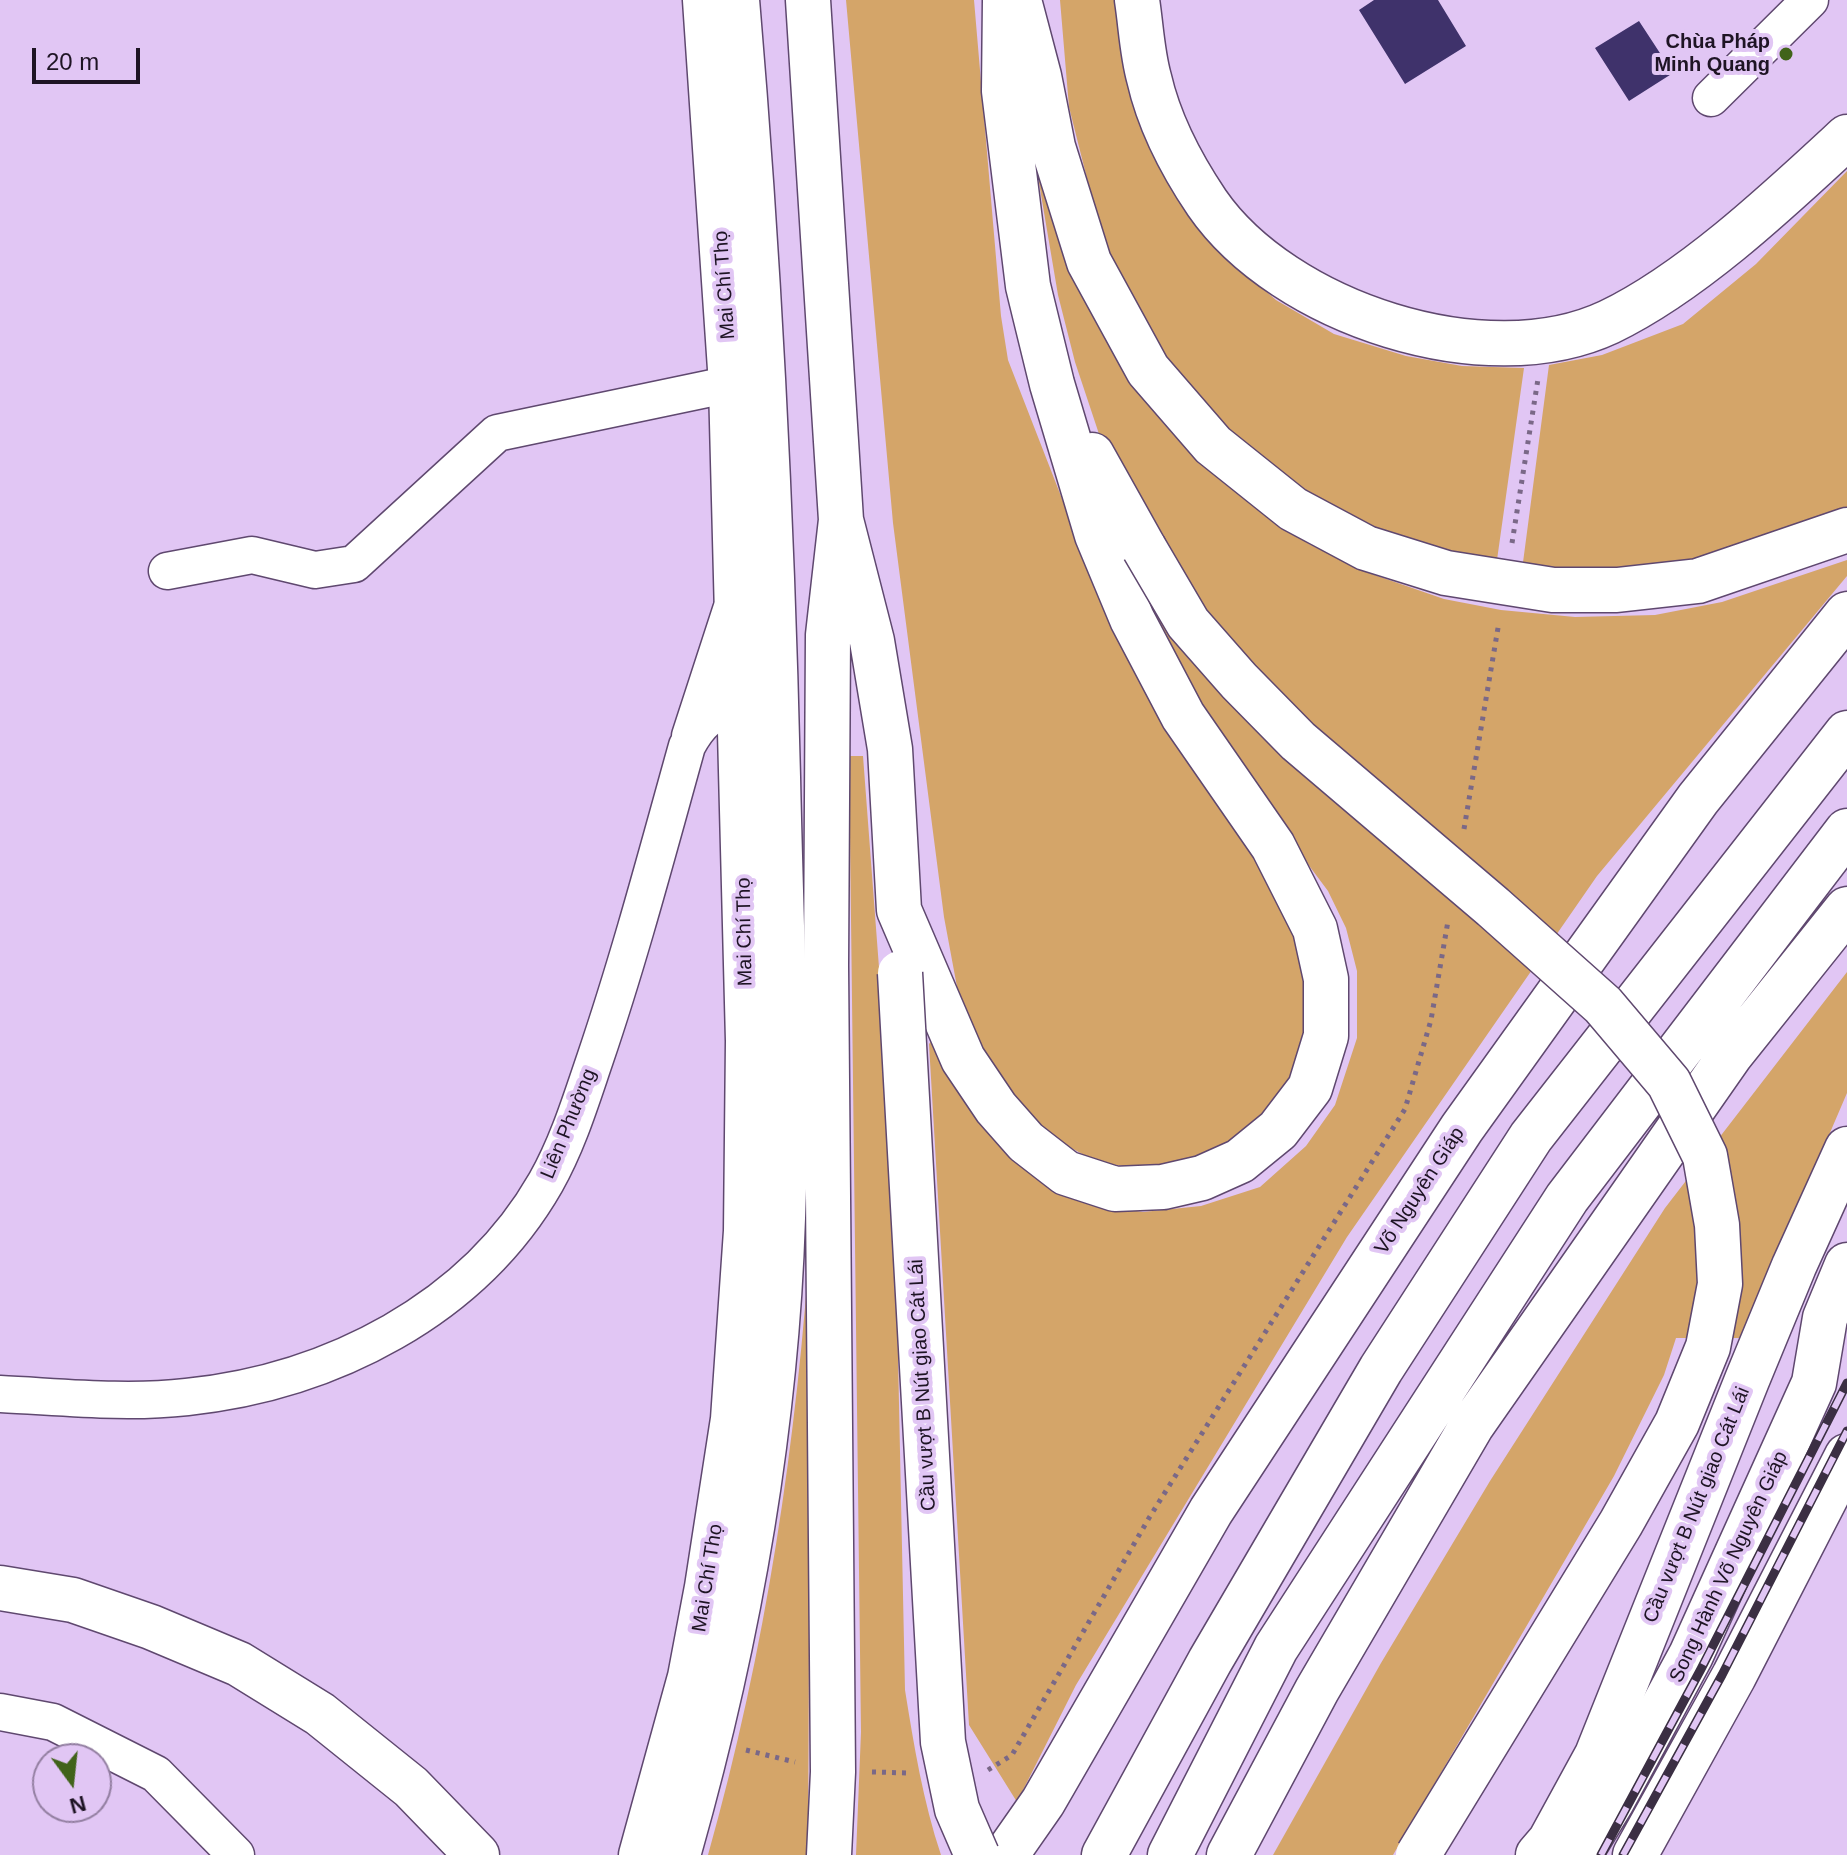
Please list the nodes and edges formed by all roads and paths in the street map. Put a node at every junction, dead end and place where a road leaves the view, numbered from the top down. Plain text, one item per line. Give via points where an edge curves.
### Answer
1 (705, 0) edge
2 (737, 0) edge
3 (808, 0) edge
4 (1005, 0) edge
5 (1019, 0) edge
6 (1032, 0) edge
7 (1137, 0) edge
8 (1810, 0) edge
9 (1039, 76) junction
10 (1711, 98) dead end
11 (1847, 137) edge
12 (1540, 366) dead end
13 (731, 384) junction
14 (1052, 384) junction
15 (841, 520) junction
16 (1847, 530) edge
17 (1510, 555) dead end
18 (167, 571) dead end
19 (736, 593) junction
20 (1501, 613) dead end
21 (1847, 614) edge
22 (758, 704) junction
23 (1847, 733) edge
24 (687, 746) junction
25 (1847, 831) edge
26 (1463, 832) dead end
27 (1847, 909) edge
28 (899, 910) junction
29 (1450, 910) dead end
30 (1847, 1149) edge
31 (1847, 1265) edge
32 (1836, 1325) edge
33 (0, 1394) edge
34 (1847, 1456) edge
35 (0, 1588) edge
36 (0, 1712) edge
37 (736, 1747) dead end
38 (808, 1766) dead end
39 (863, 1772) dead end
40 (923, 1773) dead end
41 (983, 1773) dead end
42 (1043, 1802) junction
43 (1552, 1851) edge
44 (236, 1855) edge
45 (477, 1855) edge
46 (641, 1855) edge
47 (678, 1855) edge
48 (829, 1855) edge
49 (977, 1855) edge
50 (1006, 1855) edge
51 (1022, 1855) edge
52 (1104, 1855) edge
53 (1170, 1855) edge
54 (1229, 1855) edge
55 (1418, 1855) edge
56 (1635, 1855) edge

1 - 13 main road, Mai Chí Thọ
2 - 22 main road, Mai Chí Thọ via 763,378
3 - 15 main road
4 - 14 main road via 1004,91 1028,286
5 - 9 main road
6 - 9 street
7 - 11 main road via 1149,78 1173,145 1208,205 1245,247 1295,281 1355,315 1426,335 1498,345 1555,340 1607,323 1718,249
8 - 10 street
9 - 16 main road via 1053,147 1089,262 1148,370 1213,445 1293,509 1366,548 1446,573 1553,590 1698,581
12 - 17 path
13 - 18 street via 497,433 354,564 315,570 252,555
13 - 19 main road, Mai Chí Thọ
14 - 28 main road via 1097,535 1132,619 1183,716 1273,846 1315,929 1326,979 1326,1036 1310,1088 1278,1130 1240,1161 1202,1178 1163,1187 1115,1189 1066,1173 1026,1142 963,1059
14 - 55 main road, bridge via 1188,623 1298,741 1603,1005 1669,1083 1705,1156 1720,1284 1708,1347 1677,1423
15 - 28 main road, Cầu vượt B Nút giao Cát Lái via 872,641 890,749
15 - 48 main road via 828,635 833,1772
19 - 22 main road, Mai Chí Thọ
19 - 24 street, Liên Phường
20 - 26 path
21 - 42 main road, Võ Nguyên Giáp via 1698,799 1462,1128 1211,1511
22 - 24 street, Liên Phường via 722,708 698,725
22 - 46 main road, Mai Chí Thọ via 746,1231 733,1419 693,1662
22 - 47 main road, Mai Chí Thọ via 786,1106 783,1222 763,1453 743,1581
23 - 52 main road via 1531,1137 1381,1369
24 - 33 street, Liên Phường via 617,995 570,1131 546,1182 508,1238 454,1291 396,1331 335,1361 273,1382 133,1401
25 - 53 main road via 1567,1198 1276,1648
27 - 54 main road via 1713,1079 1472,1425 1317,1690
28 - 49 main road, Cầu vượt B Nút giao Cát Lái, bridge via 943,1742 957,1809
29 - 41 path via 1431,1020 1405,1109 1149,1518 1012,1755
30 - 43 main road, Cầu vượt B Nút giao Cát Lái via 1794,1266 1597,1755
31 - 32 main road, Song Hành Võ Nguyên Giáp
32 - 43 main road, Song Hành Võ Nguyên Giáp via 1691,1655 1612,1801
34 - 56 main road
35 - 45 main road via 73,1600 239,1664 320,1714 411,1787
36 - 44 street via 53,1722 156,1774
37 - 38 path
39 - 40 path
42 - 50 main road, Võ Nguyên Giáp
42 - 51 main road, Võ Nguyên Giáp

